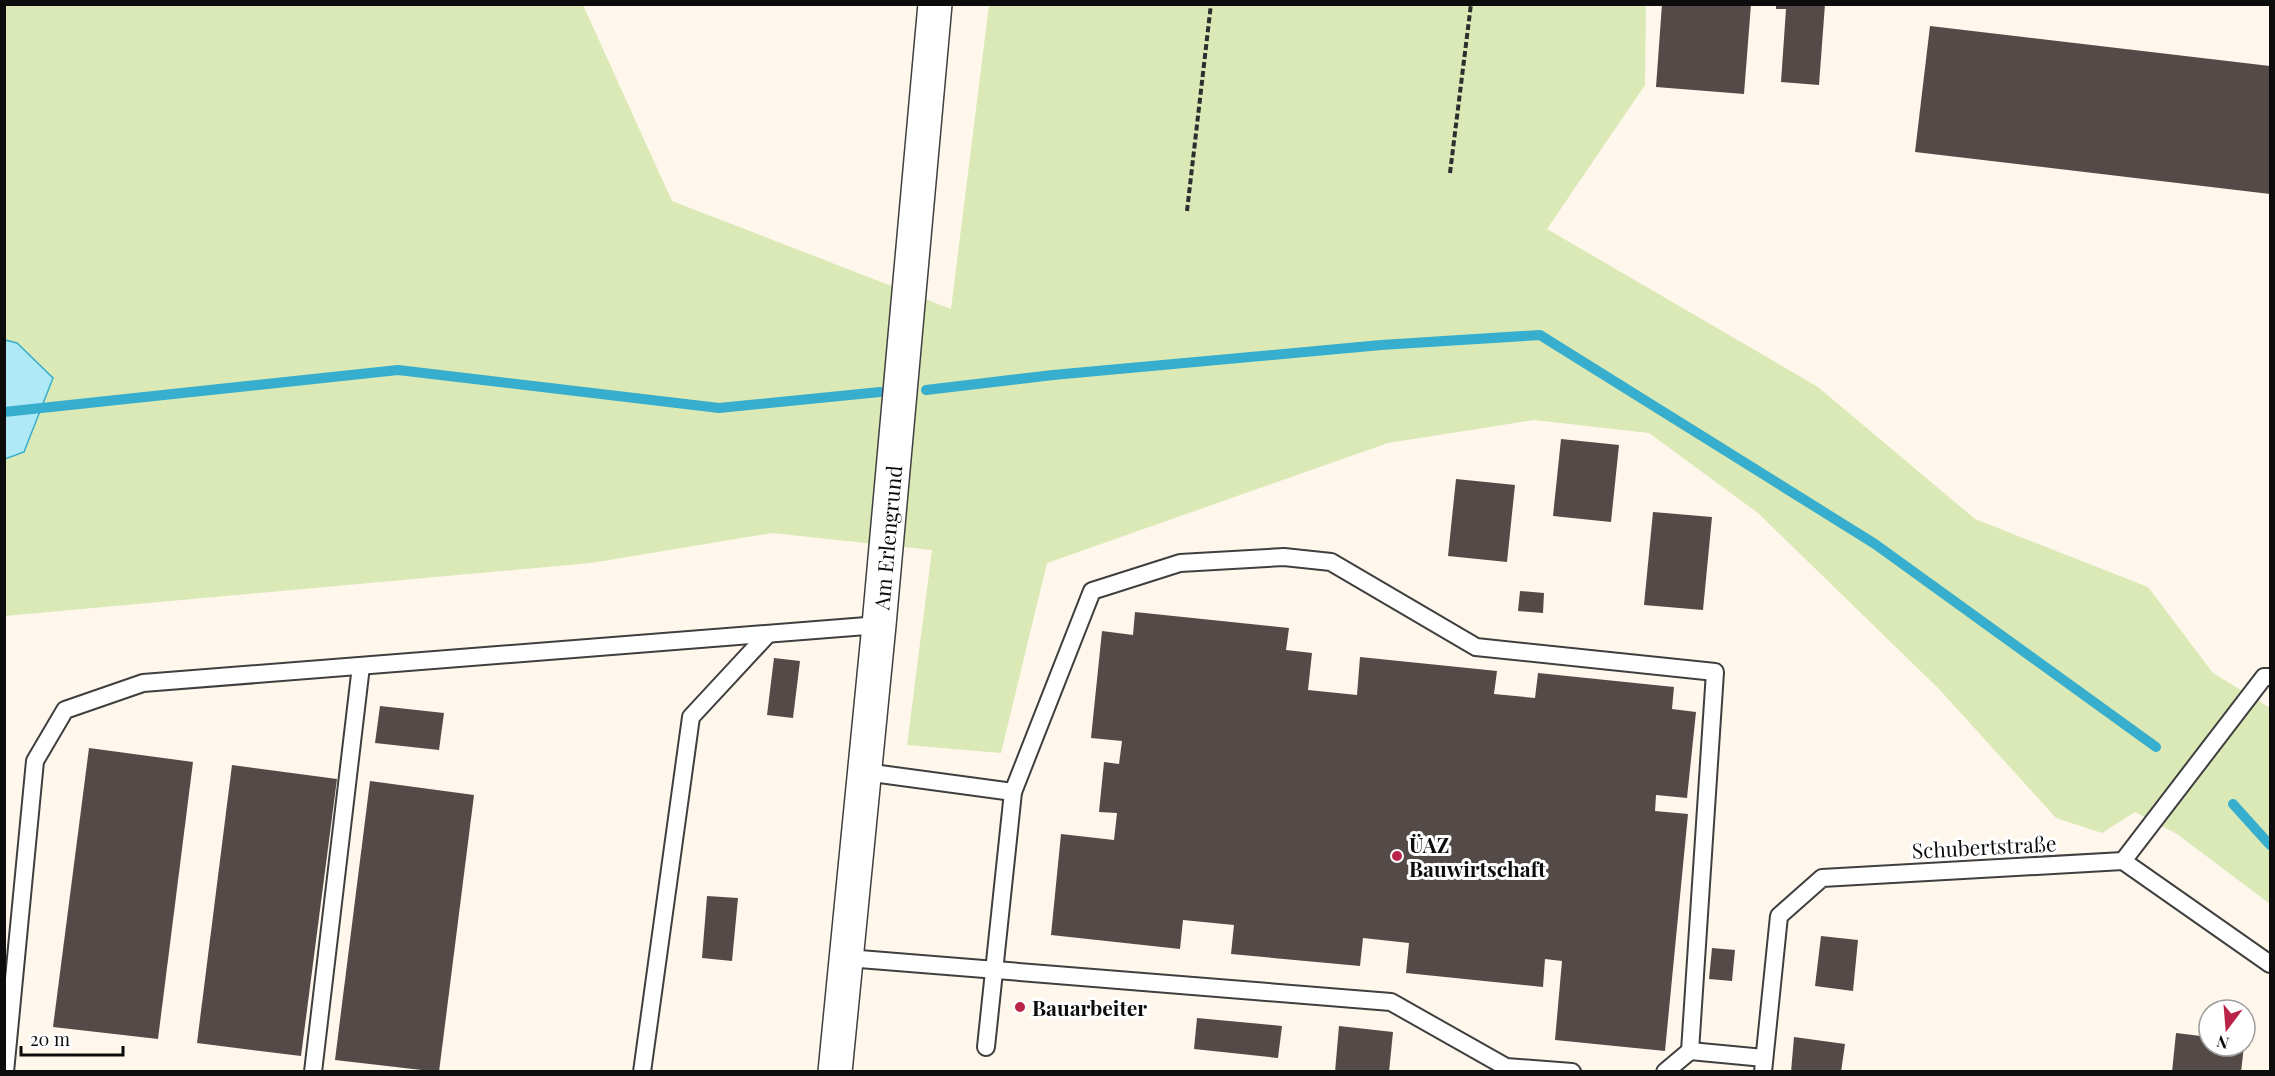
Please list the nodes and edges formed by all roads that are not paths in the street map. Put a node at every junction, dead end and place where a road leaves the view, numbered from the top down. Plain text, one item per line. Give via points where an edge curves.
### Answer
1 (935, 4) edge
2 (879, 625) junction
3 (768, 634) junction
4 (361, 666) junction
5 (2271, 677) edge
6 (865, 772) junction
7 (1012, 792) junction
8 (2123, 861) junction
9 (847, 958) junction
10 (2271, 964) edge
11 (994, 970) junction
12 (986, 1047) dead end
13 (1690, 1052) junction
14 (1764, 1065) edge
15 (5, 1071) edge
16 (313, 1071) edge
17 (642, 1071) edge
18 (836, 1071) edge
19 (1572, 1071) edge
20 (1665, 1071) edge

1 - 2 street, Am Erlengrund
2 - 3 lane
2 - 6 street, Am Erlengrund
3 - 4 lane
3 - 17 lane via 691,717
4 - 15 lane via 143,683 66,710 35,761
4 - 16 lane
5 - 8 lane via 2264,676
6 - 7 lane
6 - 9 street, Am Erlengrund
7 - 11 lane
7 - 13 lane via 1092,591 1180,563 1284,557 1331,562 1476,647 1715,672
8 - 10 lane
8 - 14 lane, Schubertstraße via 1822,878 1779,916
9 - 11 lane
9 - 18 street, Am Erlengrund
11 - 12 lane
11 - 19 lane via 1390,1002 1506,1067
13 - 14 lane
13 - 20 lane

